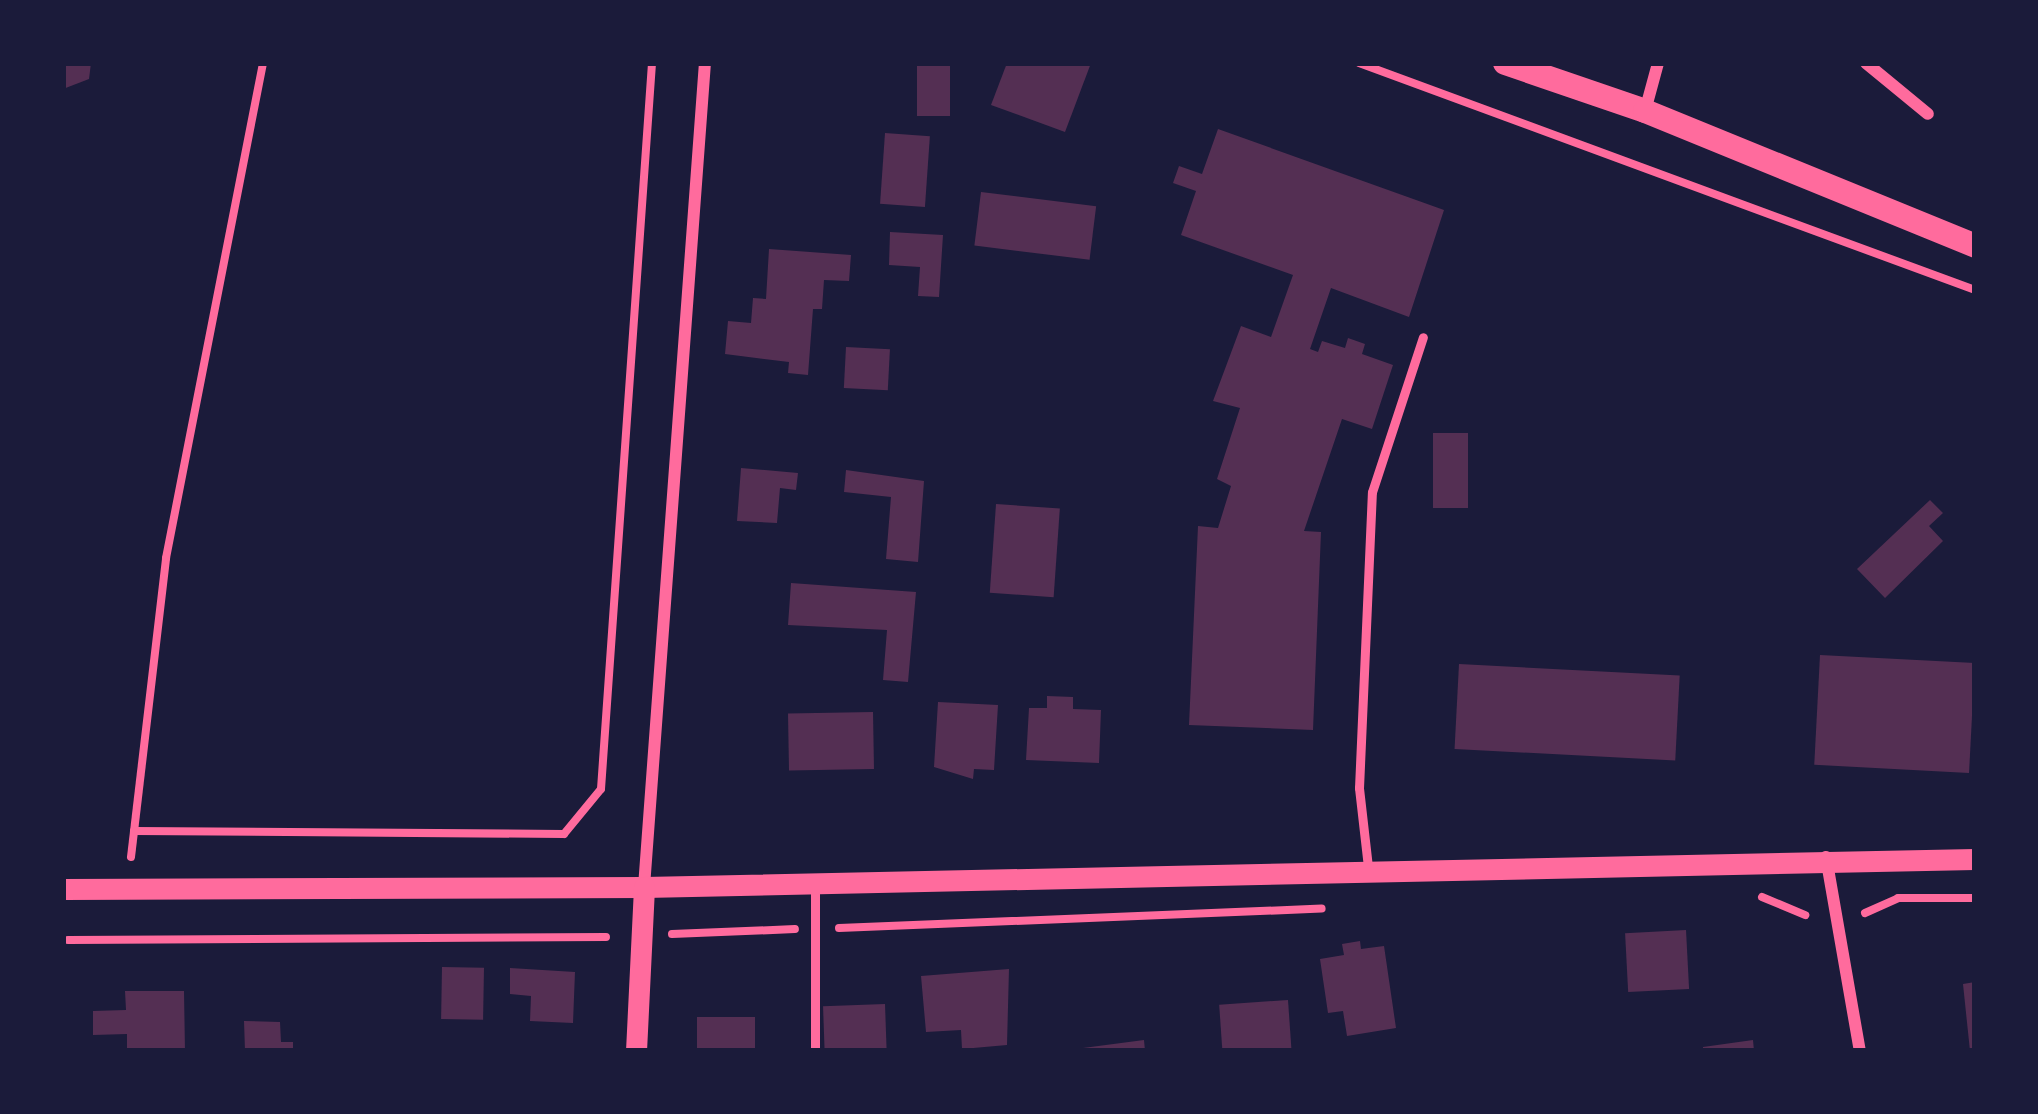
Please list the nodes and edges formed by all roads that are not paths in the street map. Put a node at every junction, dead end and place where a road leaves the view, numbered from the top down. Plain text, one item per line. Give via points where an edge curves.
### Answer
1 (705, 63) edge
2 (1505, 63) edge
3 (1658, 63) edge
4 (1866, 63) edge
5 (1645, 111) junction
6 (1928, 114) dead end
7 (1975, 246) edge
8 (1423, 337) dead end
9 (1826, 856) junction
10 (1975, 859) edge
11 (1368, 867) junction
12 (815, 884) junction
13 (644, 887) junction
14 (63, 889) edge
15 (636, 1051) edge
16 (814, 1051) edge
17 (1860, 1051) edge

1 - 13 street
2 - 5 main road
3 - 5 street
4 - 6 street
5 - 7 main road
8 - 11 lane via 1372,492 1359,788
9 - 10 street
9 - 11 street
9 - 17 street
11 - 12 street
12 - 13 street
12 - 16 lane
13 - 14 street
13 - 15 street

